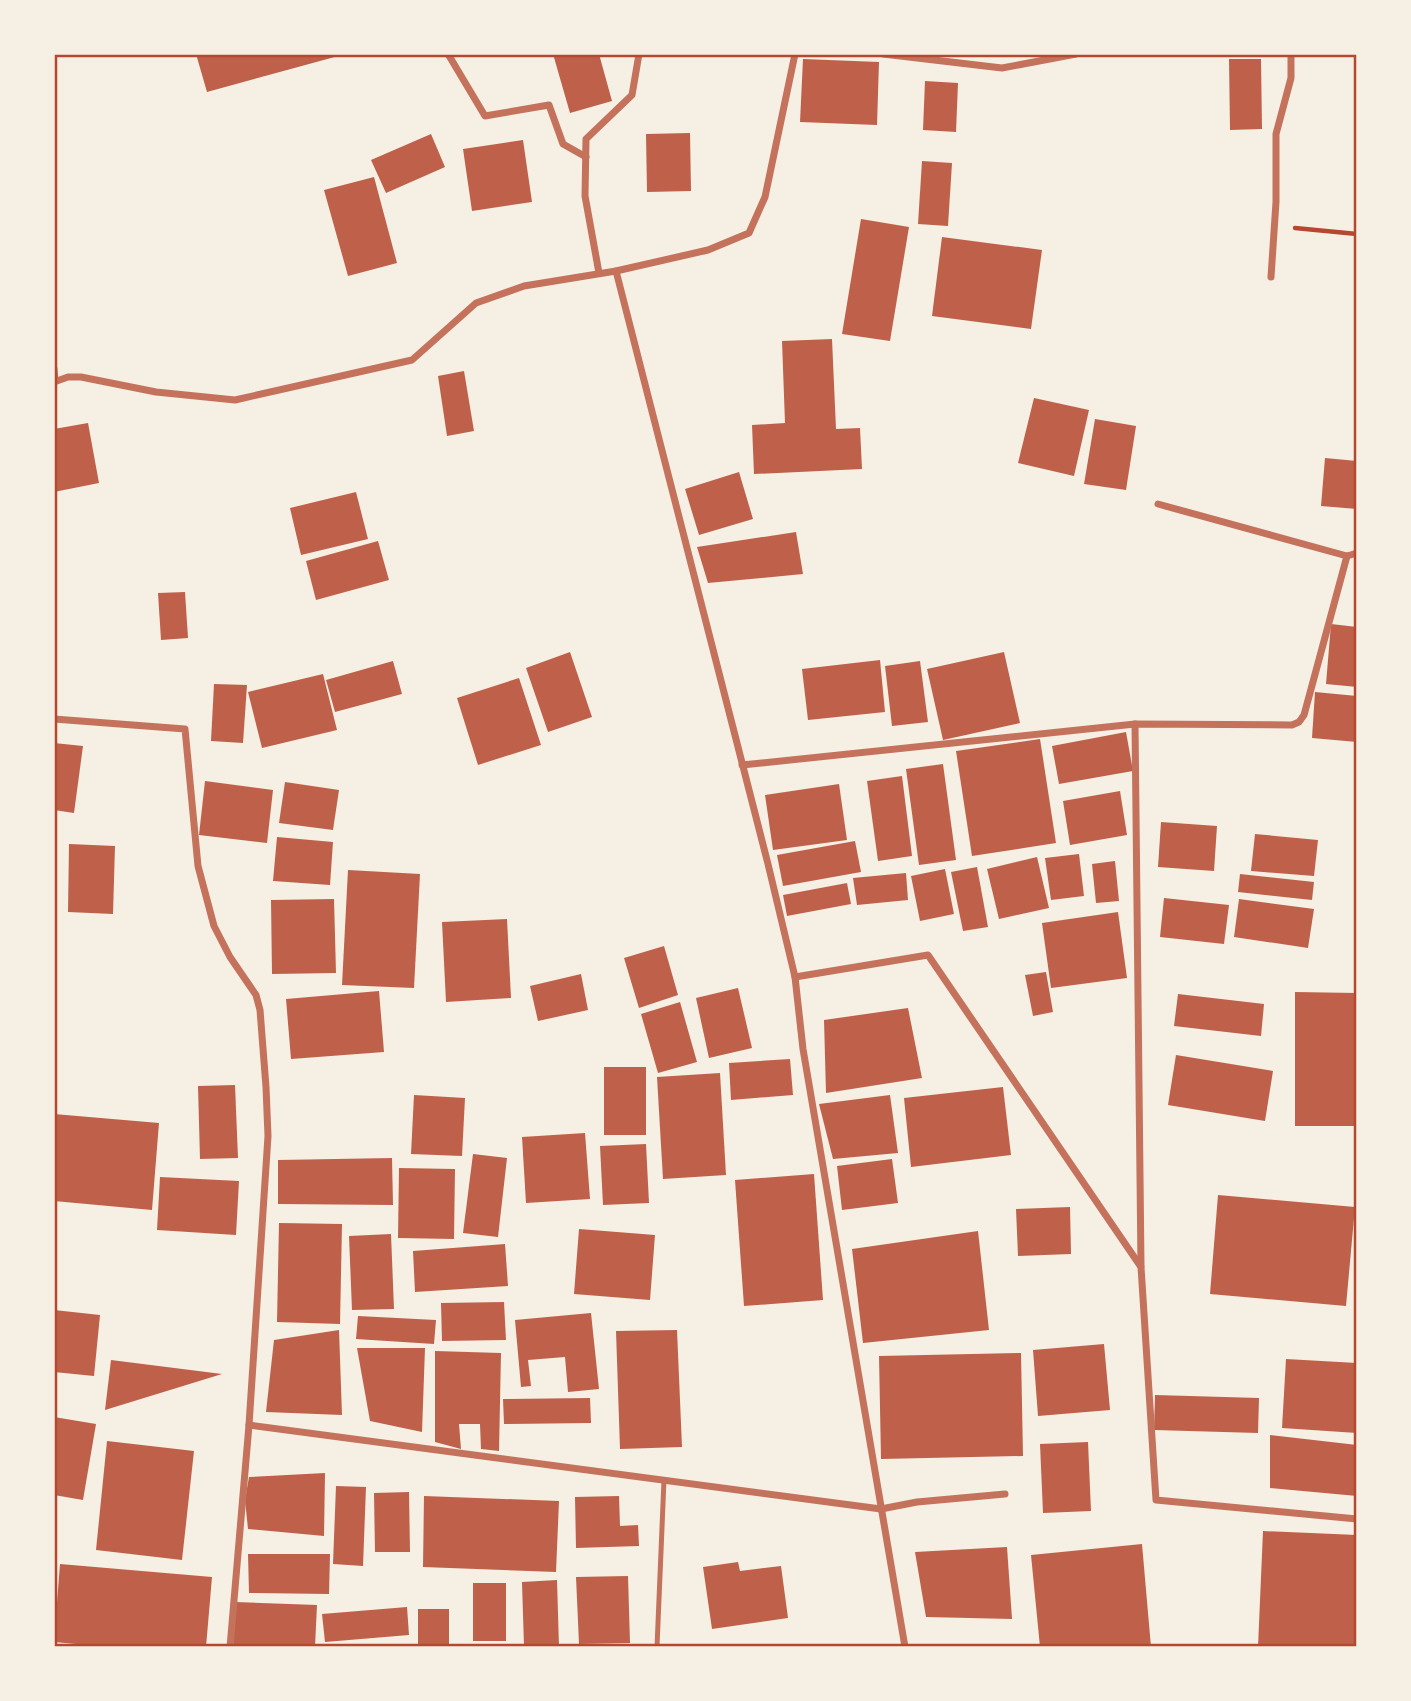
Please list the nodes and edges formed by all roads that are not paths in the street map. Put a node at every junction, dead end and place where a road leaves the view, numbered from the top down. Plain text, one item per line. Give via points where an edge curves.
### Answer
1 (448, 54) edge
2 (639, 54) edge
3 (795, 54) edge
4 (883, 54) edge
5 (1076, 54) edge
6 (1291, 54) edge
7 (586, 157) junction
8 (616, 271) junction
9 (600, 273) junction
10 (1271, 277) dead end
11 (54, 369) edge
12 (55, 382) edge
13 (1158, 504) dead end
14 (1357, 554) edge
15 (1347, 556) junction
16 (54, 719) edge
17 (1135, 724) junction
18 (742, 765) junction
19 (795, 977) junction
20 (1141, 1267) junction
21 (249, 1425) junction
22 (664, 1480) junction
23 (1005, 1494) dead end
24 (881, 1509) junction
25 (1357, 1519) edge
26 (230, 1647) edge
27 (657, 1647) edge
28 (905, 1647) edge

1 - 7 street via 485,116 549,105 563,144
2 - 7 street via 632,95 586,139
3 - 8 street via 765,197 749,233 708,250
4 - 5 street via 1002,68
6 - 10 street via 1291,78 1276,134
7 - 9 street via 584,196
8 - 9 street
8 - 18 street
9 - 12 street via 524,286 476,303 412,360 235,400 156,392 81,377
11 - 12 street
13 - 15 street
14 - 15 street
15 - 17 street via 1299,722 1285,726
16 - 21 street via 185,729 198,866 207,903 214,926 256,995 260,1010 268,1136
17 - 18 street
17 - 20 street
18 - 19 street
19 - 20 street via 928,956
19 - 24 street via 803,1049
20 - 25 street via 1156,1500
21 - 22 street
21 - 26 street
22 - 24 street
22 - 27 lane
23 - 24 street
24 - 28 street

